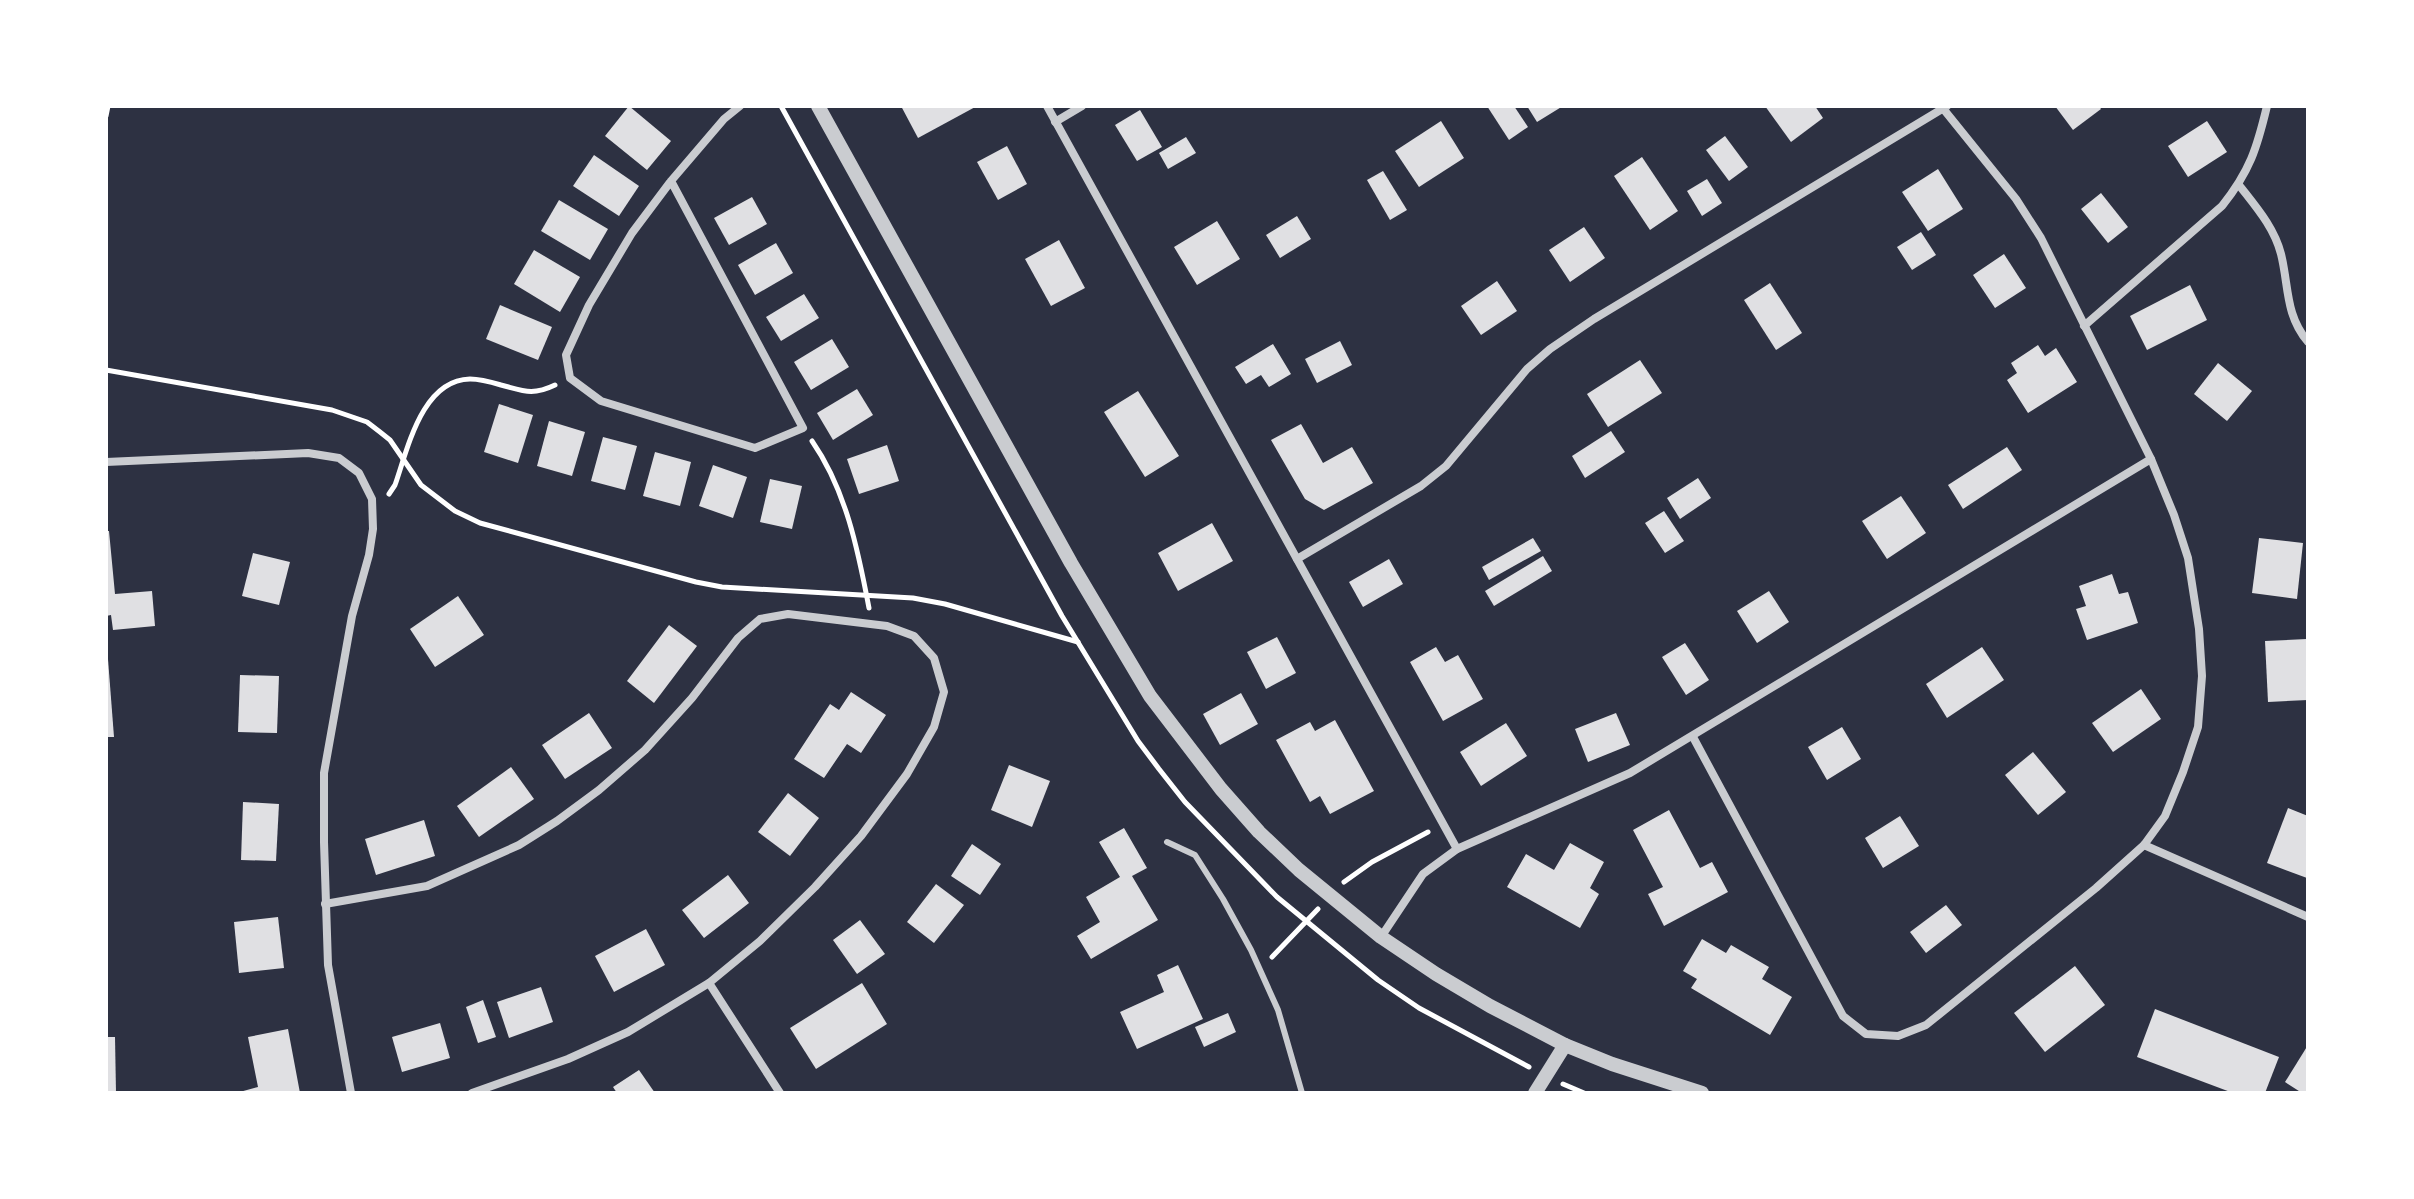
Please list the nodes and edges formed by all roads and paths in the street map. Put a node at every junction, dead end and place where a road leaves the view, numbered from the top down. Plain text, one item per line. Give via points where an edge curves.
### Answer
1 (108, 106) edge
2 (740, 106) edge
3 (818, 106) edge
4 (1047, 106) edge
5 (1082, 106) edge
6 (2267, 106) edge
7 (1944, 107) edge
8 (106, 116) edge
9 (1055, 122) junction
10 (671, 181) junction
11 (2239, 185) junction
12 (2084, 326) junction
13 (2308, 342) edge
14 (106, 370) edge
15 (570, 378) junction
16 (803, 428) junction
17 (2151, 459) junction
18 (106, 462) edge
19 (403, 462) junction
20 (373, 511) junction
21 (1297, 559) junction
22 (866, 594) junction
23 (870, 624) junction
24 (1078, 642) dead end
25 (1693, 737) junction
26 (1167, 842) dead end
27 (2144, 845) junction
28 (1457, 849) junction
29 (325, 904) junction
30 (2308, 917) edge
31 (1381, 937) junction
32 (709, 983) junction
33 (1565, 1045) junction
34 (351, 1093) edge
35 (472, 1093) edge
36 (780, 1093) edge
37 (1302, 1093) edge
38 (1535, 1093) edge
39 (1702, 1093) edge

1 - 8 path
2 - 10 street
3 - 31 street via 1150,696 1259,832
4 - 9 street
5 - 9 street
6 - 11 street
7 - 12 street via 2041,238
7 - 21 street via 1550,349 1446,466
9 - 21 street
10 - 15 street via 589,305 566,355
10 - 16 street
11 - 12 street via 2222,206
11 - 13 street via 2266,220 2281,252 2293,320
12 - 17 street
14 - 19 path via 332,410 367,422 390,440
15 - 16 street via 601,401 755,448
15 - 19 path via 540,393 469,379 443,388 423,409
16 - 22 path via 837,482
17 - 25 street
17 - 27 street via 2188,558 2202,676 2198,727 2183,772 2165,816
18 - 20 street via 308,453 339,458 359,473
19 - 20 path via 395,485
19 - 22 path via 442,503 480,523 722,587
20 - 29 street via 369,555 352,616 324,773
21 - 28 street
22 - 23 path
22 - 24 path via 945,604
23 - 29 street via 788,614 760,619 645,750 557,821 519,845 427,886
23 - 32 street via 914,636 934,658 944,692 934,727 861,836 760,941
25 - 27 street via 1843,1016 1866,1034 1898,1036 1926,1025
25 - 28 street via 1630,773
26 - 37 lane via 1195,855 1251,950 1278,1010
27 - 30 street
28 - 31 street via 1423,874
29 - 34 street via 328,965
31 - 33 street via 1490,1006
32 - 35 street via 616,1037
32 - 36 street
33 - 38 street
33 - 39 street

